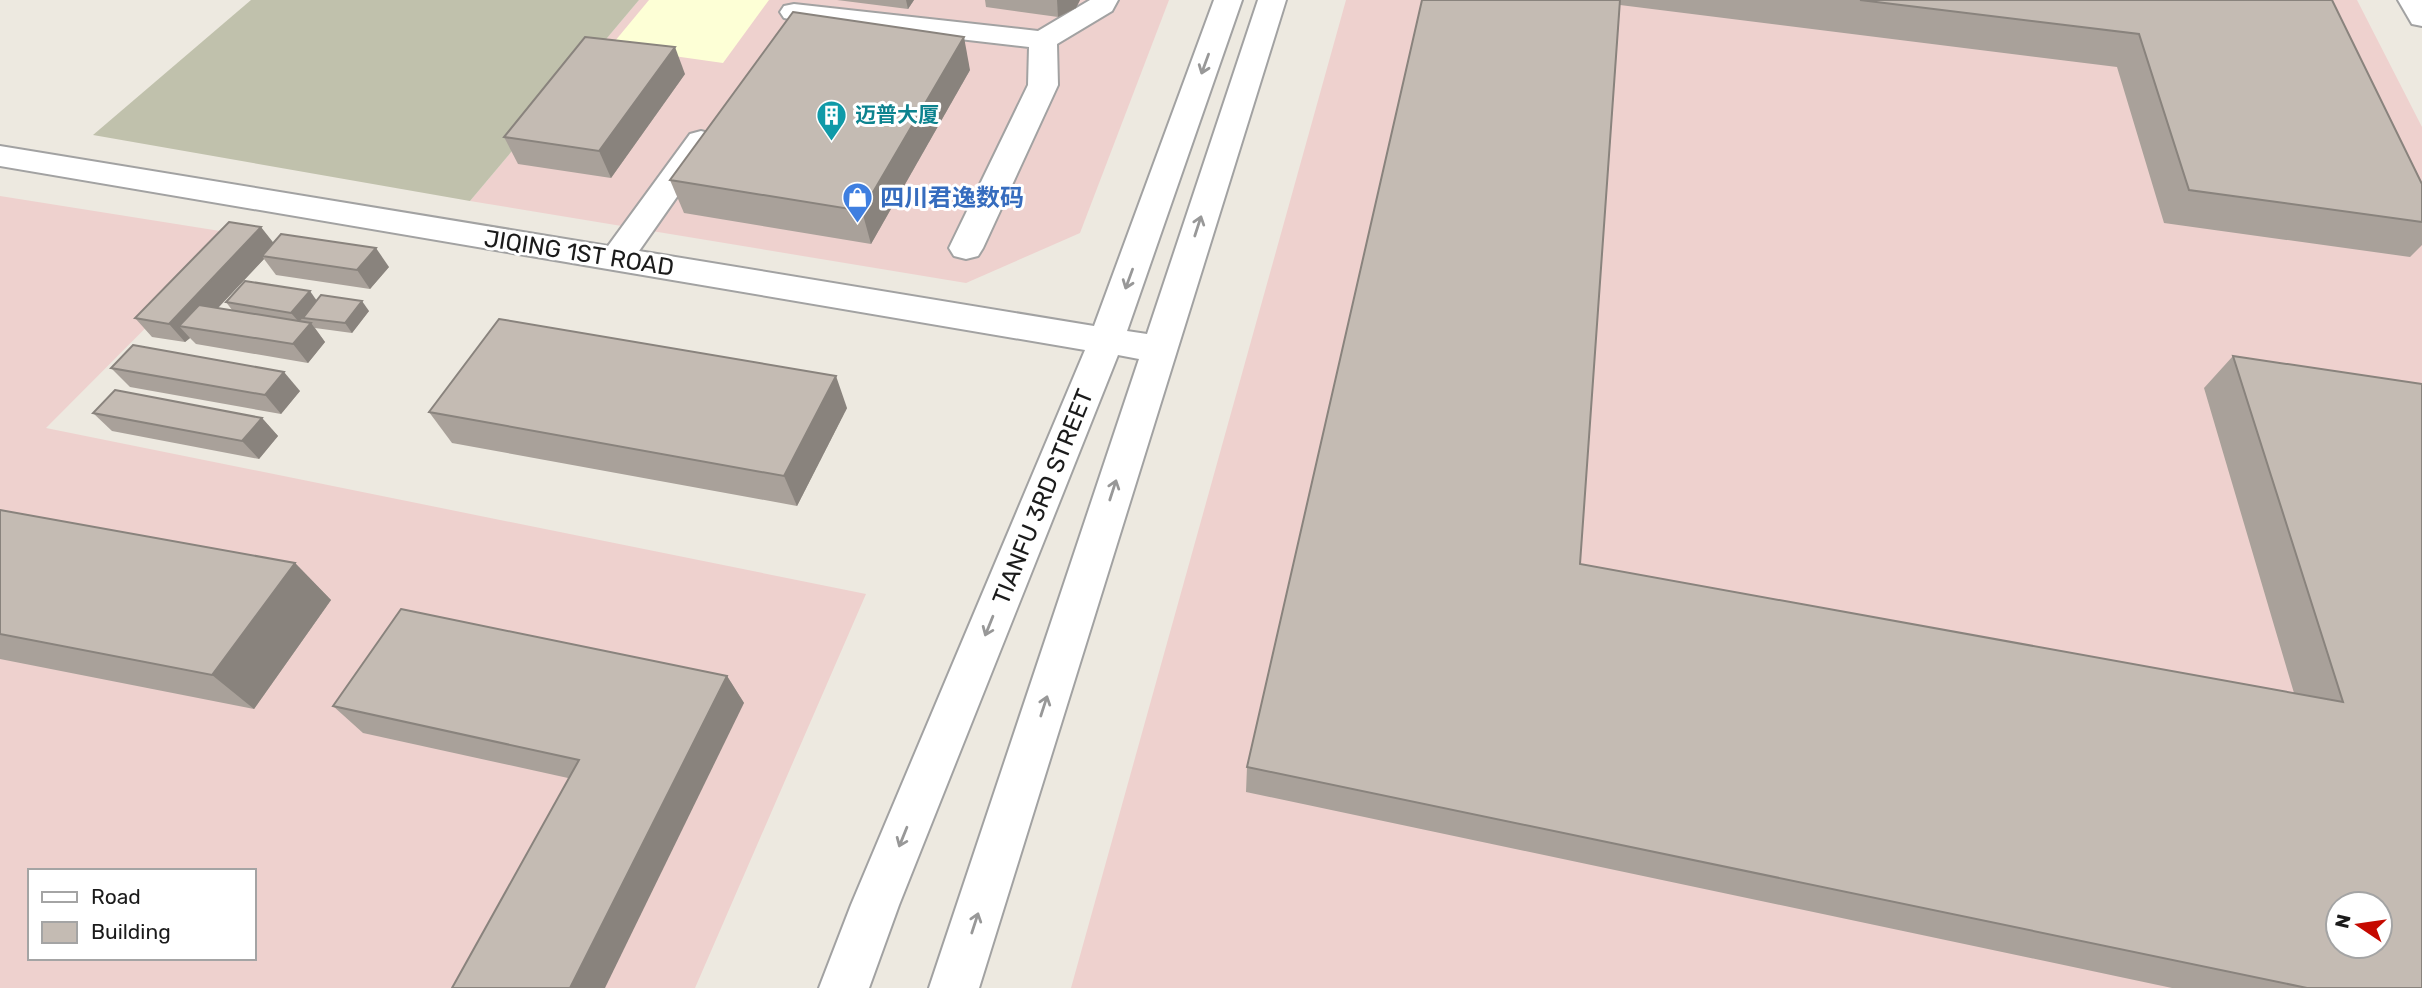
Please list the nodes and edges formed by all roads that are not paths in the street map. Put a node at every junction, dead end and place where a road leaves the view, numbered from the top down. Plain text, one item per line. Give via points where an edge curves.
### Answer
1 (1104, 0) edge
2 (1228, 0) edge
3 (1272, 0) edge
4 (2412, 0) edge
5 (791, 15) edge
6 (2422, 18) edge
7 (1042, 40) junction
8 (721, 113) edge
9 (0, 156) edge
10 (967, 248) dead end
11 (616, 259) junction
12 (1106, 341) junction
13 (1158, 349) junction
14 (844, 988) edge
15 (954, 988) edge

1 - 7 street
2 -> 12 street, TIANFU 3RD STREET
13 -> 3 street
4 - 6 street
5 - 7 street
7 - 10 street via 1043,85
8 - 11 street
9 - 11 street, JIQING 1ST ROAD
11 - 12 street, JIQING 1ST ROAD
12 - 13 street, JIQING 1ST ROAD
12 -> 14 street, TIANFU 3RD STREET
15 -> 13 street

